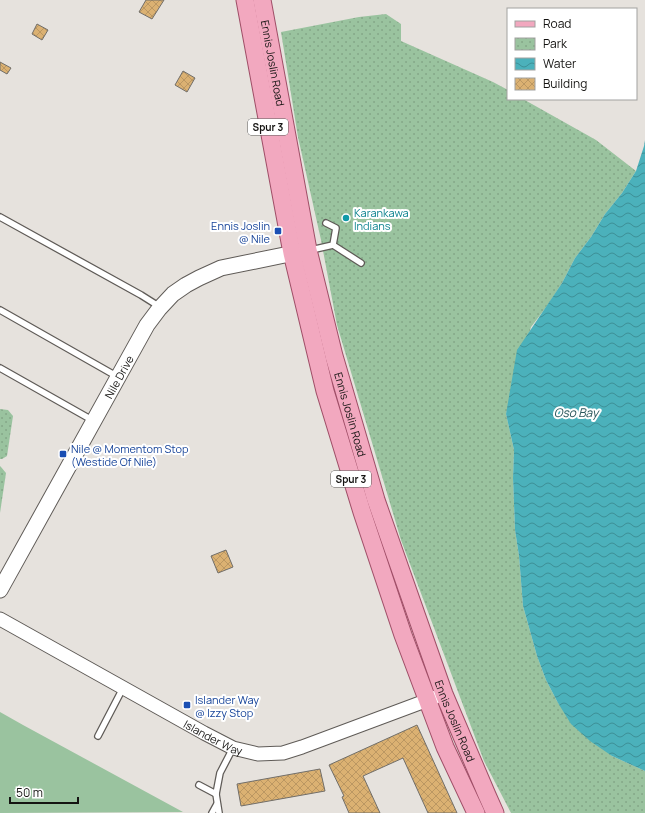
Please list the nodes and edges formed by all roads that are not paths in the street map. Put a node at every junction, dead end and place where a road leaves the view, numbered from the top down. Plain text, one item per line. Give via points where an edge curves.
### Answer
1 (244, 0) edge
2 (262, 0) edge
3 (0, 217) edge
4 (326, 223) dead end
5 (333, 246) junction
6 (308, 250) junction
7 (292, 254) junction
8 (361, 263) dead end
9 (160, 308) junction
10 (0, 310) edge
11 (0, 368) edge
12 (119, 377) junction
13 (94, 421) junction
14 (0, 590) edge
15 (0, 619) edge
16 (123, 688) junction
17 (444, 694) junction
18 (427, 700) junction
19 (98, 736) dead end
20 (233, 748) junction
21 (199, 785) dead end
22 (216, 794) junction
23 (218, 804) junction
24 (212, 813) edge
25 (218, 813) edge
26 (476, 813) edge
27 (495, 813) edge

1 - 7 main road, Ennis Joslin Road / Spur 3
2 - 6 main road, Ennis Joslin Road / Spur 3
3 - 9 lane
4 - 5 lane via 336,228
5 - 6 lane
5 - 8 lane
6 - 7 main road, Nile Drive
6 - 17 main road, Ennis Joslin Road / Spur 3 via 334,356 376,500
7 - 9 main road, Nile Drive via 221,268 186,285
7 - 18 main road, Ennis Joslin Road / Spur 3 via 325,391 362,512
9 - 12 main road, Nile Drive
10 - 12 lane
11 - 13 lane
12 - 13 main road, Nile Drive
13 - 14 main road, Nile Drive
15 - 16 street, Islander Way
16 - 19 lane
16 - 20 street, Islander Way
17 - 18 street, Islander Way
17 - 27 main road, Ennis Joslin Road / Spur 3
18 - 20 street, Islander Way via 283,753 258,754
18 - 26 main road, Ennis Joslin Road / Spur 3 via 445,747
20 - 22 lane via 220,773
21 - 22 lane
22 - 23 lane
23 - 24 lane
23 - 25 lane

